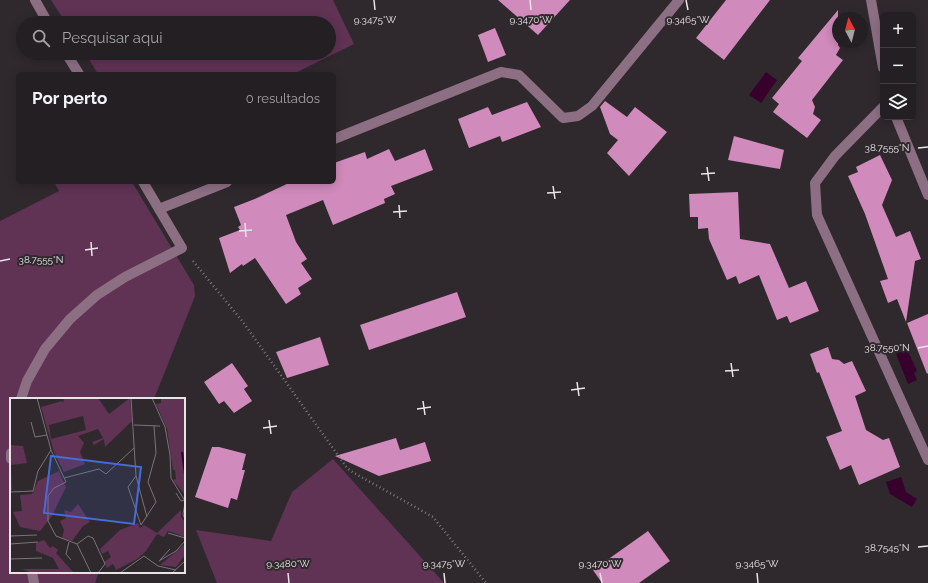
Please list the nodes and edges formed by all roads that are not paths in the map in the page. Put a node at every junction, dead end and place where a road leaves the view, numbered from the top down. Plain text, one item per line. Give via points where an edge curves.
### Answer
1 (35, 0) edge
2 (679, 0) edge
3 (870, 0) edge
4 (44, 16) edge
5 (880, 52) edge
6 (70, 60) edge
7 (78, 72) edge
8 (880, 110) edge
9 (897, 120) edge
10 (336, 138) edge
11 (144, 184) edge
12 (222, 184) edge
13 (928, 195) edge
14 (159, 209) junction
15 (21, 398) edge
16 (928, 460) edge
17 (32, 573) edge
18 (34, 583) edge

1 - 4 street
2 - 10 street via 592,106 578,116 563,118 519,75 501,72
3 - 5 street
6 - 7 street
8 - 16 street via 835,156 815,183 817,214
9 - 13 street
11 - 14 street
12 - 14 street
14 - 15 street via 182,248 102,291 70,319 45,349 27,381
17 - 18 street

